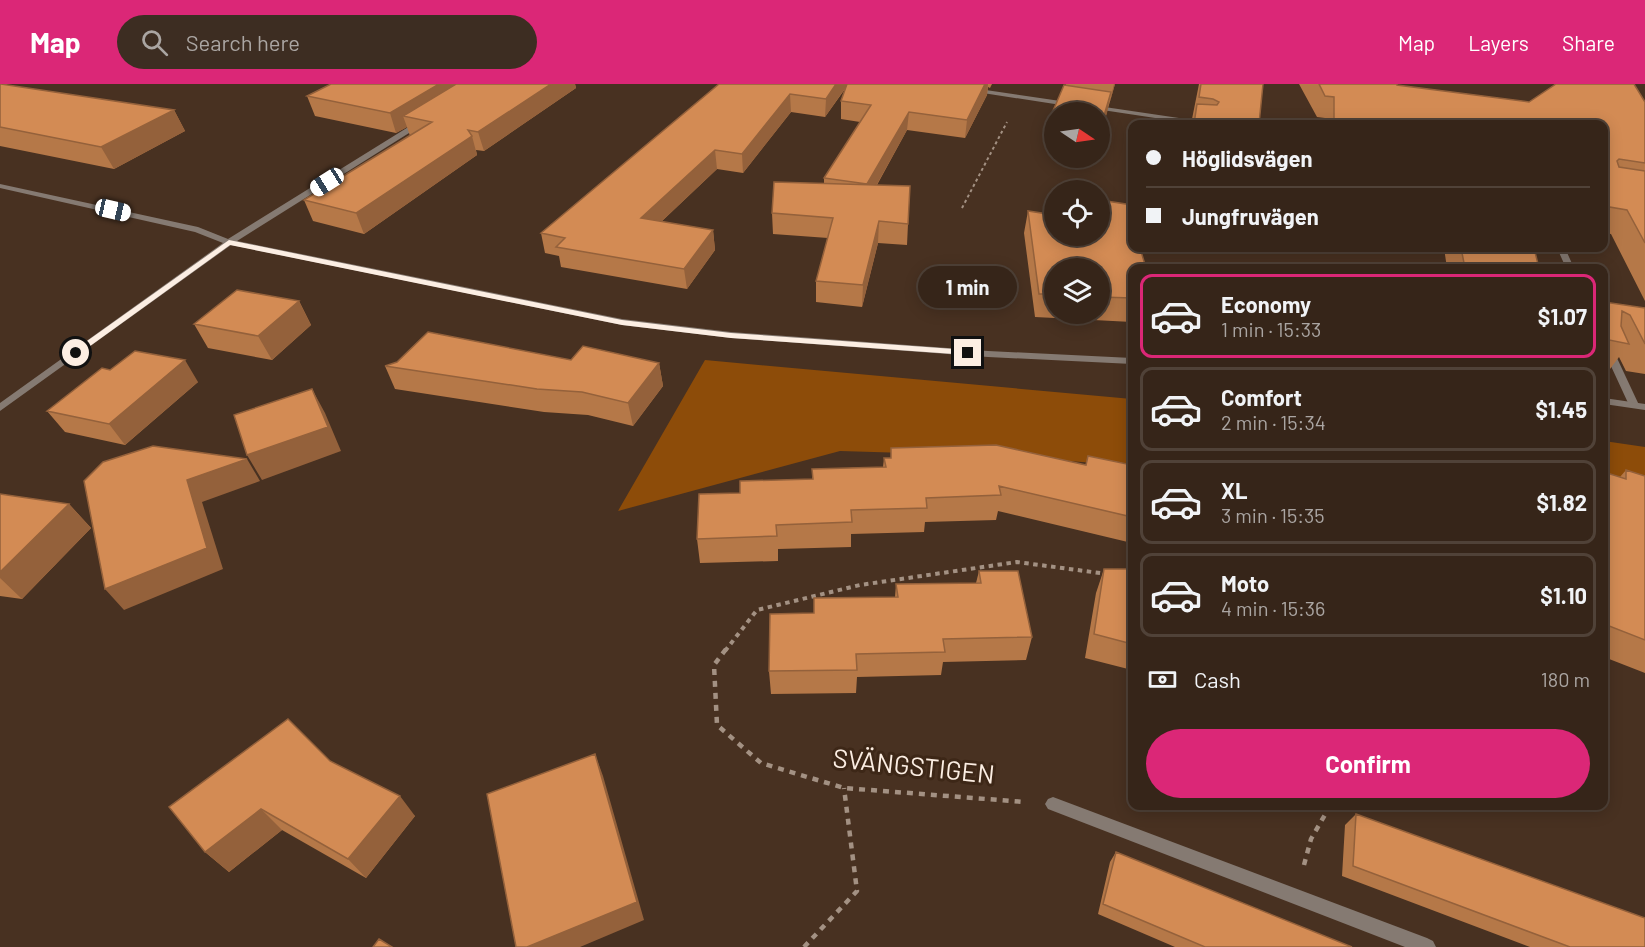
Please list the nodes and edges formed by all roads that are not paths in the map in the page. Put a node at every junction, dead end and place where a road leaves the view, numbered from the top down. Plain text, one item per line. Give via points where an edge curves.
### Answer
1 (967, 89) edge
2 (1179, 120) edge
3 (426, 121) edge
4 (0, 186) edge
5 (229, 242) junction
6 (1608, 349) edge
7 (1128, 361) edge
8 (1608, 402) edge
9 (1639, 406) edge
10 (0, 408) edge
11 (1053, 804) road end
12 (1427, 947) edge

1 - 2 street
3 - 5 street
4 - 5 street via 198,230
5 - 7 street via 622,322 743,336
5 - 10 street
6 - 9 street
8 - 9 street
11 - 12 street

